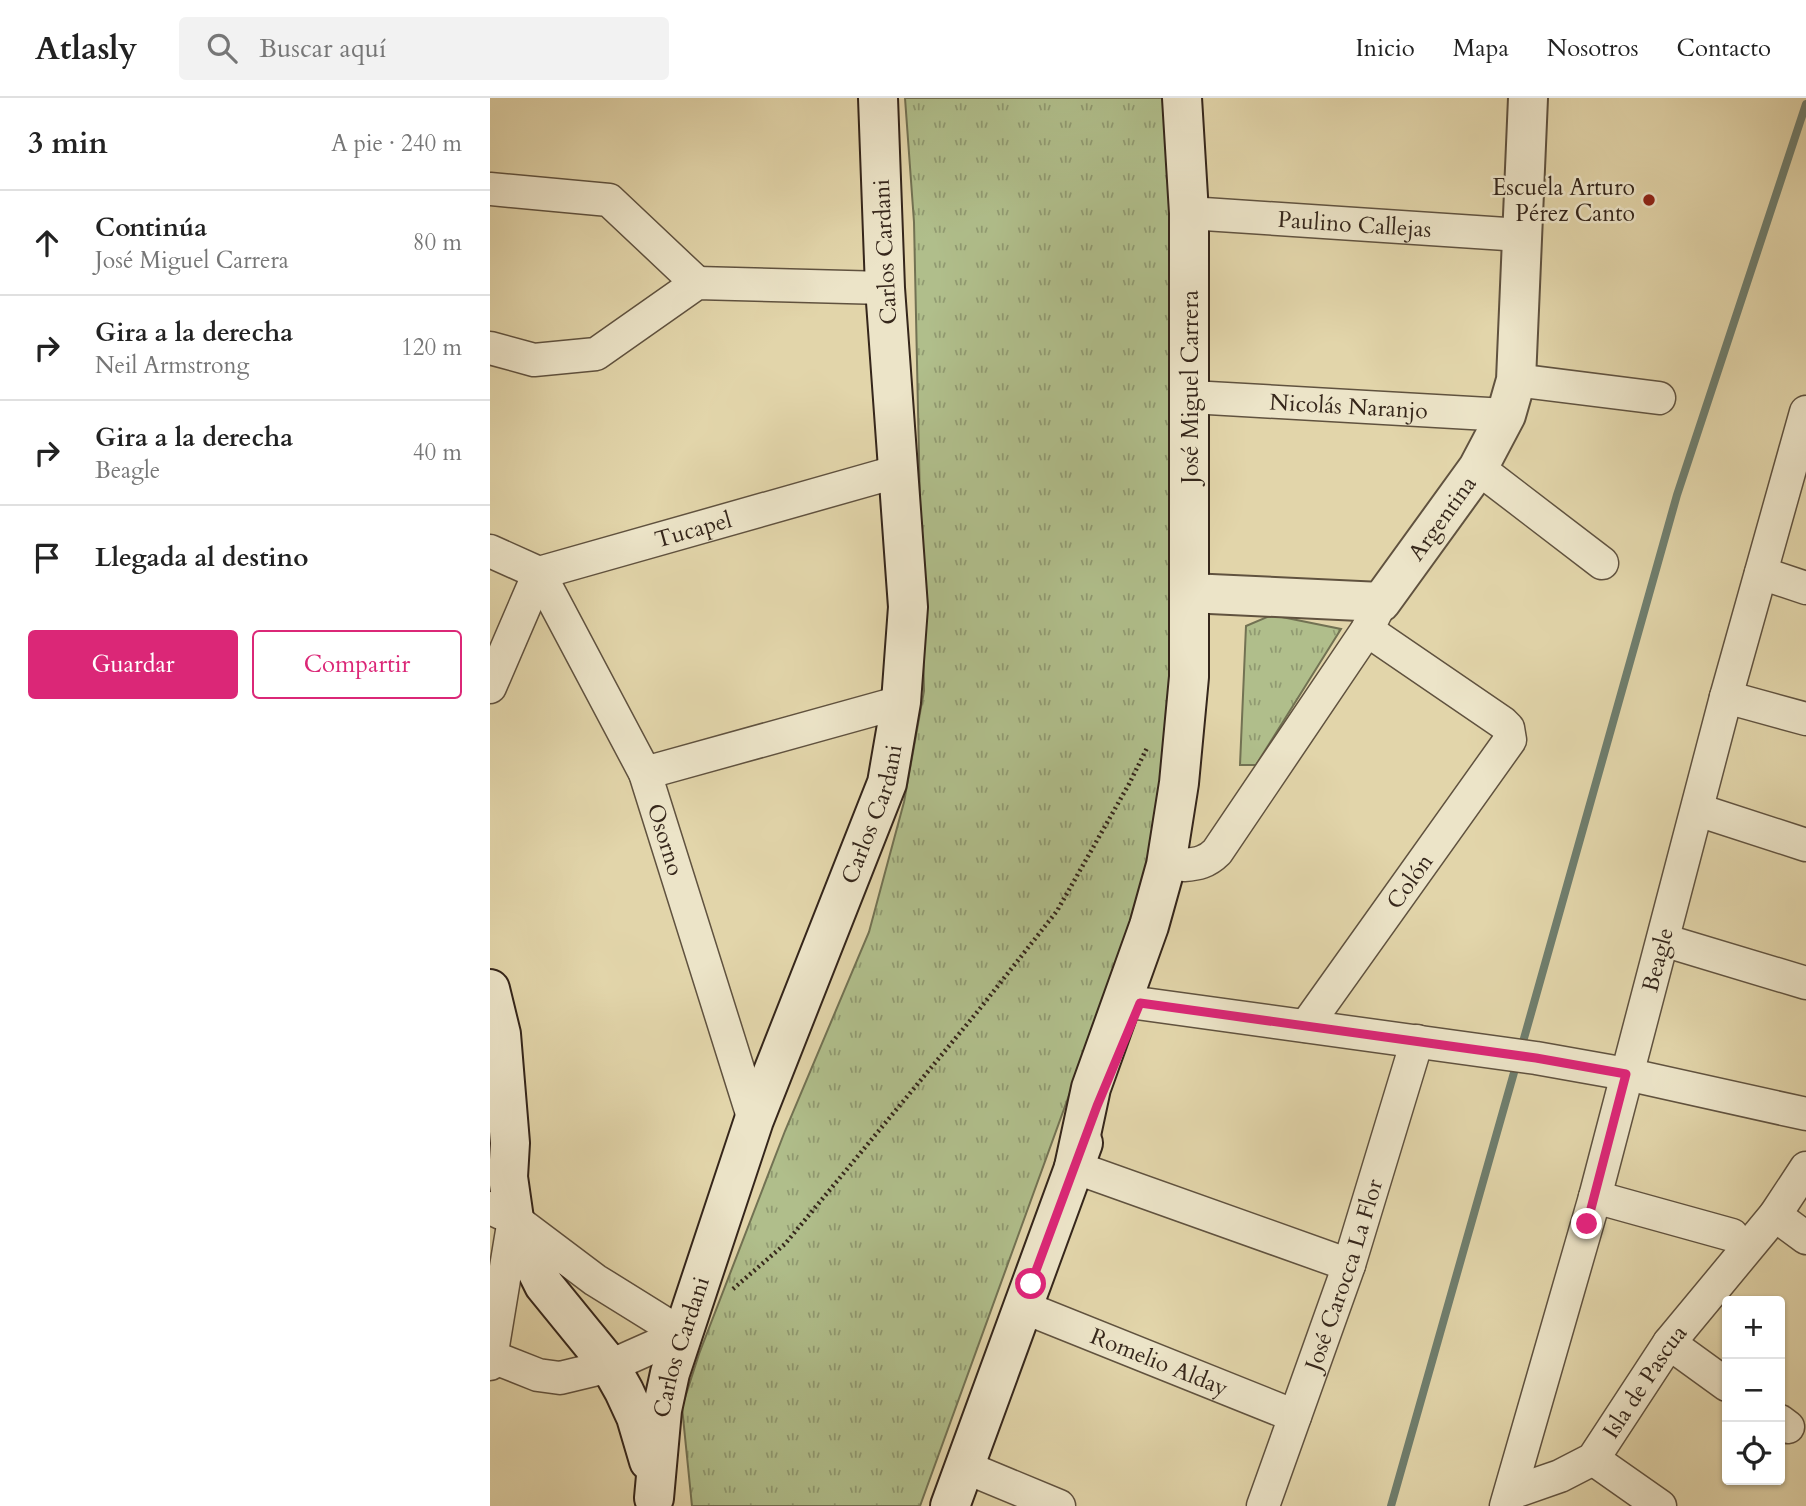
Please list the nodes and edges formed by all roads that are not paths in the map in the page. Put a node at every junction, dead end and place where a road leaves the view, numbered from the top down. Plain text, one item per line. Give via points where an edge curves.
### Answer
1 (878, 98) edge
2 (1182, 98) edge
3 (1528, 98) edge
4 (490, 189) edge
5 (1189, 213) junction
6 (1521, 236) junction
7 (697, 283) junction
8 (885, 288) junction
9 (490, 348) edge
10 (1191, 397) junction
11 (1511, 397) junction
12 (1659, 398) dead end
13 (1803, 431) edge
14 (1478, 468) junction
15 (899, 471) junction
16 (490, 551) edge
17 (1602, 563) dead end
18 (539, 573) junction
19 (1761, 573) junction
20 (1806, 588) edge
21 (1189, 593) junction
22 (1374, 616) junction
23 (1189, 677) junction
24 (490, 687) edge
25 (1727, 697) junction
26 (901, 702) junction
27 (1806, 719) edge
28 (645, 773) junction
29 (1698, 810) junction
30 (1806, 845) edge
31 (1184, 865) junction
32 (1663, 940) junction
33 (1806, 983) edge
34 (490, 989) edge
35 (1131, 1002) junction
36 (1306, 1026) junction
37 (1417, 1041) junction
38 (1626, 1074) junction
39 (1806, 1114) edge
40 (754, 1120) junction
41 (1074, 1167) junction
42 (1806, 1168) edge
43 (1595, 1197) junction
44 (502, 1213) edge
45 (1775, 1215) junction
46 (1732, 1235) dead end
47 (1806, 1238) edge
48 (1349, 1265) junction
49 (1023, 1307) junction
50 (682, 1334) junction
51 (1669, 1343) junction
52 (490, 1359) edge
53 (610, 1366) junction
54 (1722, 1381) edge
55 (1295, 1416) junction
56 (1593, 1459) junction
57 (965, 1466) junction
58 (1508, 1499) edge
59 (654, 1502) edge
60 (950, 1506) edge
61 (1059, 1506) edge
62 (1262, 1506) edge
63 (1660, 1506) edge

1 - 8 main road, Carlos Cardani
2 - 5 main road, José Miguel Carrera
3 - 6 main road, Argentina
4 - 7 street via 609,200
5 - 6 street, Paulino Callejas
5 - 10 main road, José Miguel Carrera
6 - 11 main road, Argentina
7 - 8 street
7 - 9 street via 596,354 534,360
8 - 15 main road, Carlos Cardani
10 - 11 street, Nicolás Naranjo
10 - 21 main road, José Miguel Carrera
11 - 12 street, Nicolás Naranjo
11 - 14 main road, Argentina
13 - 19 street, Beagle
14 - 17 street
14 - 22 main road, Argentina
15 - 18 street, Tucapel
15 - 26 main road, Carlos Cardani via 908,607
16 - 18 street
18 - 24 street
18 - 28 street, Osorno
19 - 20 street
19 - 25 street, Beagle
21 - 22 main road
21 - 23 main road, José Miguel Carrera
22 - 31 street, Argentina via 1217,852 1198,864
22 - 36 street, Colón via 1511,734 1508,745
23 - 31 main road, José Miguel Carrera via 1195,735
23 - 35 main road, José Miguel Carrera via 1166,865
25 - 27 street
25 - 29 street, Beagle
26 - 28 street
26 - 40 main road, Carlos Cardani via 887,783
28 - 40 street, Osorno
29 - 30 street
29 - 32 street, Beagle
31 - 35 main road, José Miguel Carrera via 1168,924
32 - 33 street
32 - 38 street, Beagle
34 - 44 main road via 501,1034 510,1143
35 - 36 street
35 - 41 main road, José Miguel Carrera via 1091,1088
36 - 37 street
37 - 38 street
37 - 48 street, José Carocca La Flor
38 - 39 street
38 - 43 street, Beagle
40 - 50 main road, Carlos Cardani
41 - 48 street
41 - 49 main road, José Miguel Carrera
42 - 45 street, Isla de Pascua
43 - 46 street
43 - 58 street, Beagle
44 - 50 street via 595,1280
44 - 52 street
44 - 53 main road via 544,1285
45 - 47 street
45 - 51 street, Isla de Pascua
48 - 55 street, José Carocca La Flor
49 - 55 street, Romelio Alday
49 - 57 main road, José Miguel Carrera
50 - 53 street
50 - 59 main road, Carlos Cardani via 662,1410
51 - 54 street
51 - 56 street, Isla de Pascua
52 - 53 street via 560,1378
53 - 59 main road via 636,1417
55 - 62 street, José Carocca La Flor
56 - 58 street, Isla de Pascua
56 - 63 street
57 - 60 main road, José Miguel Carrera
57 - 61 street

